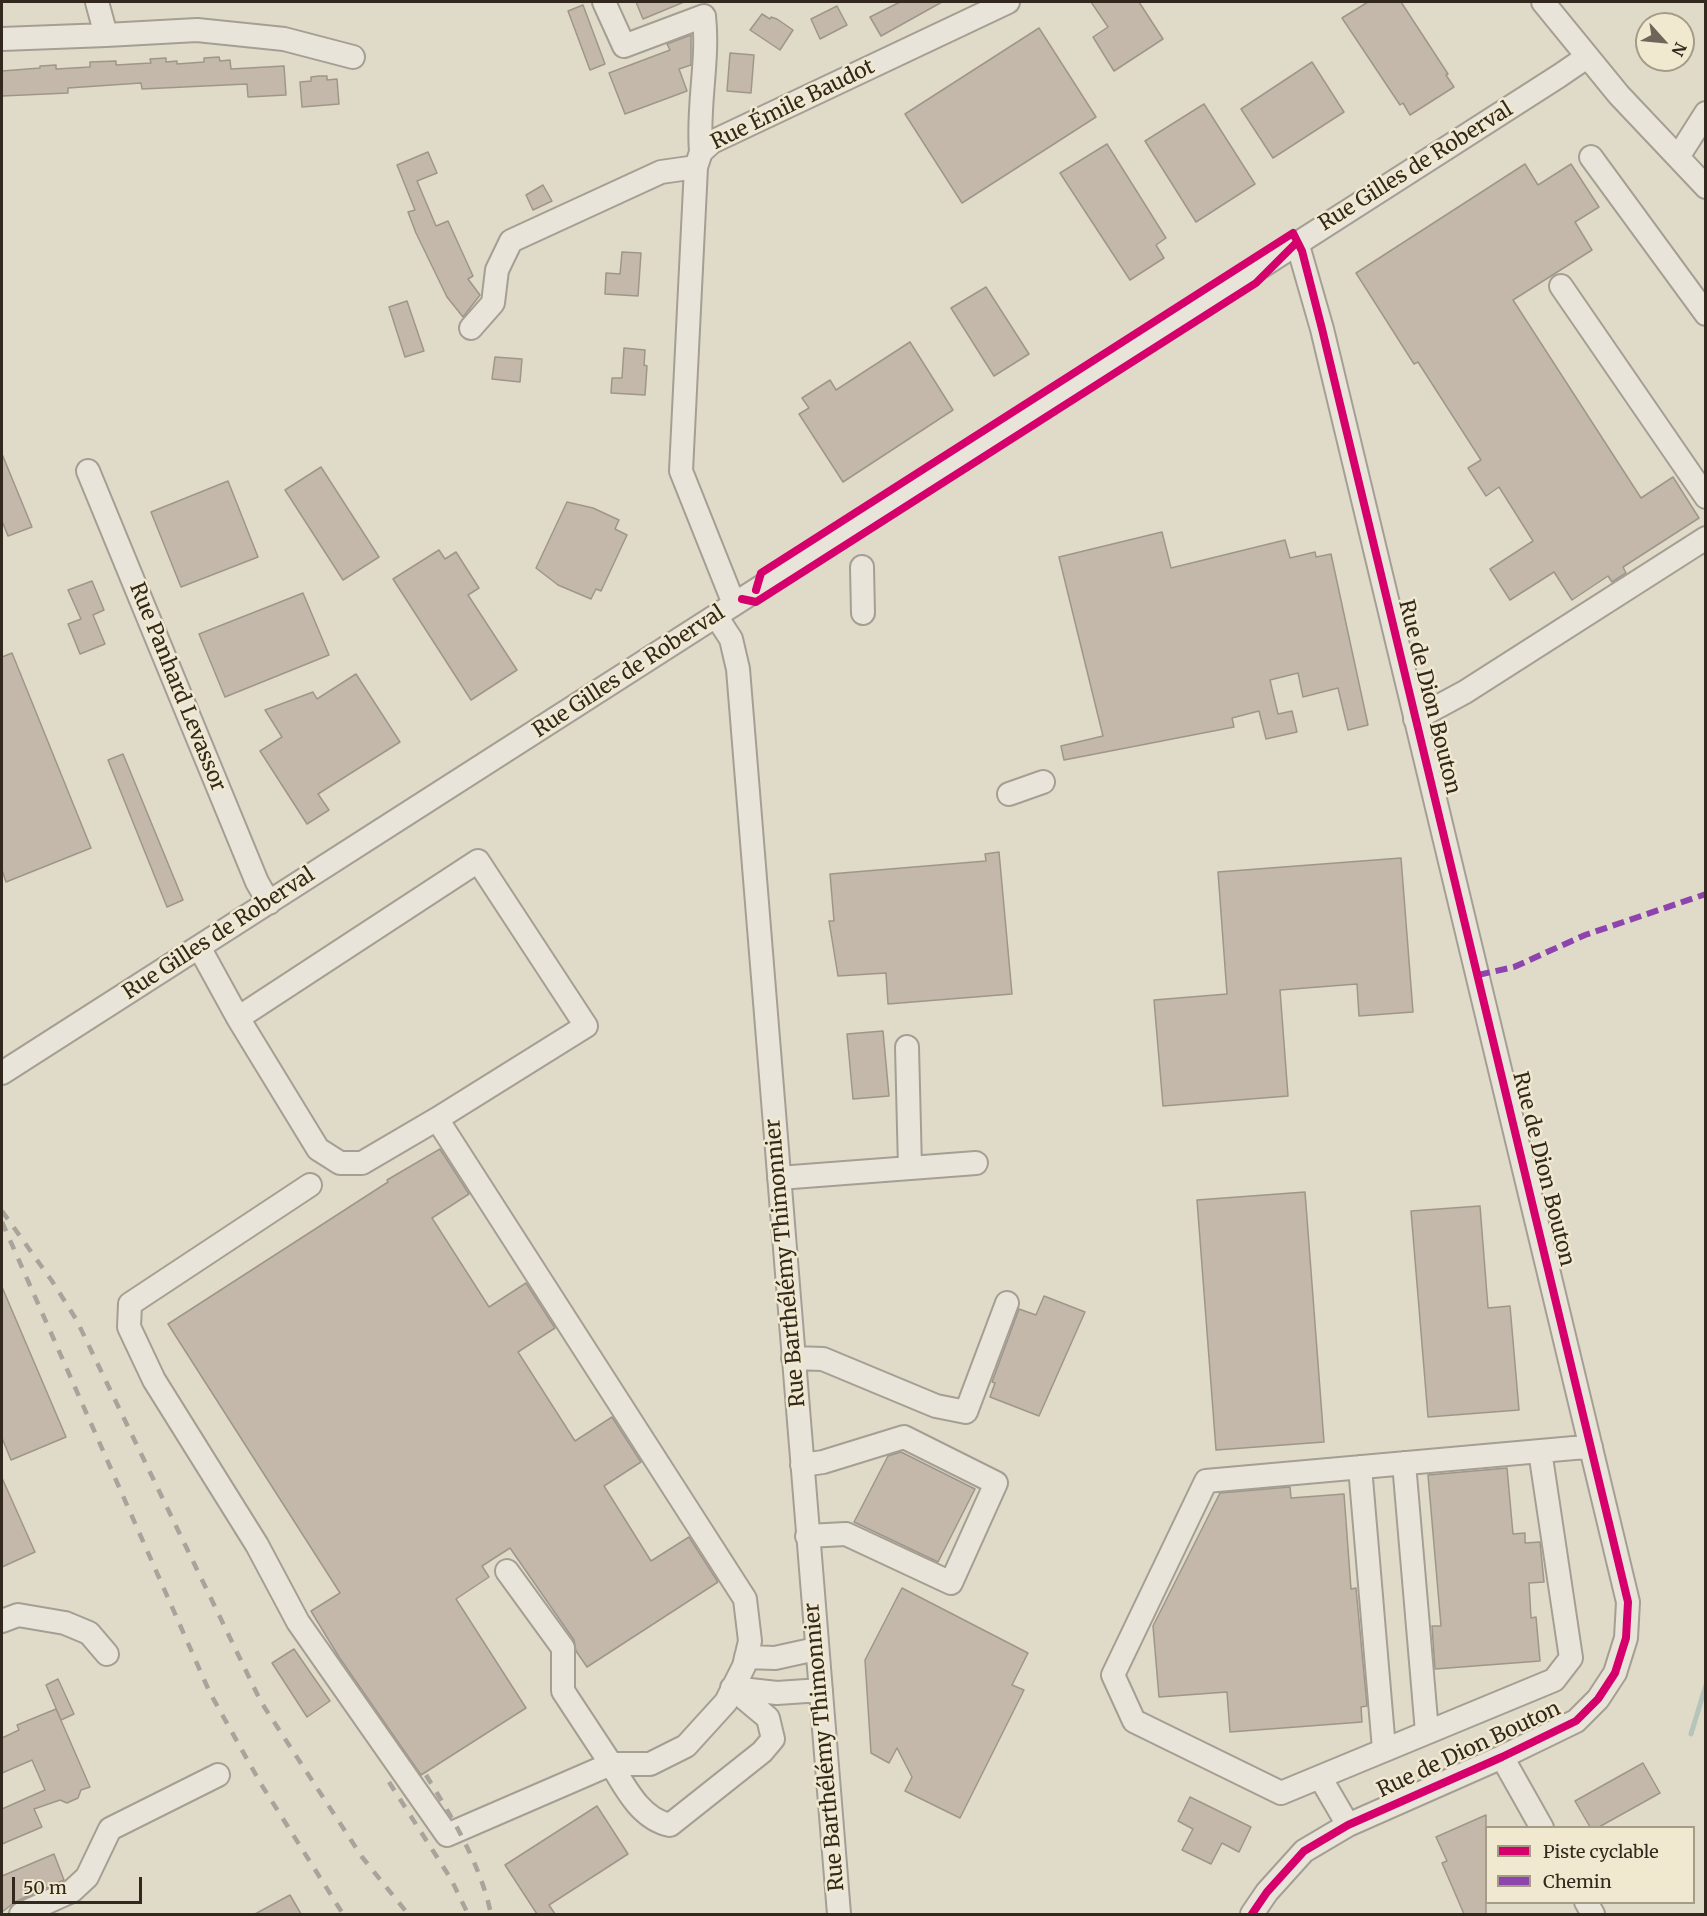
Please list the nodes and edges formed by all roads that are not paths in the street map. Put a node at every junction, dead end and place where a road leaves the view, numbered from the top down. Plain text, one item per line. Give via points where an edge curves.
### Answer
1 (97, 2) edge
2 (604, 2) edge
3 (1008, 2) edge
4 (1544, 2) edge
5 (708, 9) edge
6 (106, 35) junction
7 (2, 39) edge
8 (1584, 53) junction
9 (353, 57) dead end
10 (1706, 113) edge
11 (1590, 157) dead end
12 (1678, 157) junction
13 (698, 159) junction
14 (1706, 187) edge
15 (1298, 242) junction
16 (1561, 286) dead end
17 (1706, 314) edge
18 (471, 328) dead end
19 (88, 471) dead end
20 (1706, 497) edge
21 (1706, 538) edge
22 (862, 567) dead end
23 (725, 610) junction
24 (863, 613) dead end
25 (1415, 718) junction
26 (1043, 782) dead end
27 (1009, 794) dead end
28 (269, 903) junction
29 (199, 947) junction
30 (238, 1018) junction
31 (907, 1047) dead end
32 (2, 1073) edge
33 (437, 1119) junction
34 (976, 1163) dead end
35 (909, 1168) junction
36 (779, 1178) junction
37 (310, 1185) dead end
38 (1007, 1304) dead end
39 (793, 1358) junction
40 (1591, 1447) junction
41 (1540, 1451) junction
42 (1404, 1463) junction
43 (802, 1465) junction
44 (1360, 1467) junction
45 (807, 1536) junction
46 (507, 1571) dead end
47 (2, 1620) edge
48 (816, 1649) junction
49 (106, 1654) dead end
50 (746, 1657) junction
51 (732, 1688) junction
52 (821, 1690) junction
53 (1427, 1732) junction
54 (1384, 1749) junction
55 (1502, 1757) junction
56 (611, 1764) junction
57 (218, 1775) dead end
58 (1320, 1777) junction
59 (1348, 1825) junction
60 (1541, 1826) edge
61 (21, 1914) edge
62 (839, 1914) edge
63 (1252, 1914) edge

1 - 6 street
2 - 5 street via 624,46
3 - 13 street, Rue Émile Baudot via 712,142
4 - 8 street
5 - 13 street, Rue Barthélémy Thimonnier
6 - 7 street
6 - 9 street via 198,30 284,39
8 - 12 street
8 - 15 street, Rue Gilles de Roberval via 1581,61
10 - 12 street
11 - 17 street
12 - 14 street
13 - 18 street, Rue Émile Baudot via 511,241 497,270 493,303
13 - 23 street, Rue Barthélémy Thimonnier via 681,471
15 - 23 street, Rue Gilles de Roberval
15 - 25 street, Rue de Dion Bouton via 1313,290
16 - 20 street
19 - 28 street, Rue Panhard Levassor
21 - 25 street via 1465,692
22 - 24 street
23 - 28 street, Rue Gilles de Roberval
23 - 36 street, Rue Barthélémy Thimonnier via 738,669
25 - 40 street, Rue de Dion Bouton
26 - 27 street
28 - 29 street, Rue Gilles de Roberval
29 - 30 street
29 - 32 street, Rue Gilles de Roberval
30 - 33 street via 318,1149 340,1163 362,1163
30 - 33 street via 478,861 586,1026
31 - 35 street
33 - 50 street via 745,1599 750,1641
34 - 35 street
35 - 36 street
36 - 39 street, Rue Barthélémy Thimonnier
37 - 56 street via 130,1304 129,1327 154,1380 256,1545 298,1622 447,1835
38 - 39 street via 966,1412 936,1406 823,1359
39 - 43 street, Rue Barthélémy Thimonnier
40 - 41 street
40 - 55 street, Rue de Dion Bouton via 1628,1602 1626,1638 1615,1672 1598,1699 1576,1721
41 - 42 street
41 - 53 street via 1571,1658 1554,1680
42 - 44 street
42 - 53 street
43 - 45 street, Rue Barthélémy Thimonnier
43 - 45 street via 904,1437 996,1483 951,1583 846,1534
44 - 54 street
44 - 58 street via 1206,1481 1113,1675 1134,1721 1281,1793
45 - 48 street, Rue Barthélémy Thimonnier
46 - 56 street via 563,1648 563,1691
47 - 49 street via 18,1615 65,1623 89,1633
48 - 50 street via 775,1658
48 - 52 street, Rue Barthélémy Thimonnier
50 - 51 street
51 - 52 street via 777,1693
51 - 56 street via 726,1702 686,1746 650,1764
51 - 56 street via 768,1718 773,1739 670,1825 644,1812
52 - 62 street, Rue Barthélémy Thimonnier
53 - 54 street
54 - 58 street
55 - 59 street, Rue de Dion Bouton
55 - 60 street
57 - 61 street via 110,1829 87,1877 72,1891
58 - 59 street
59 - 63 street, Rue de Dion Bouton via 1304,1851

